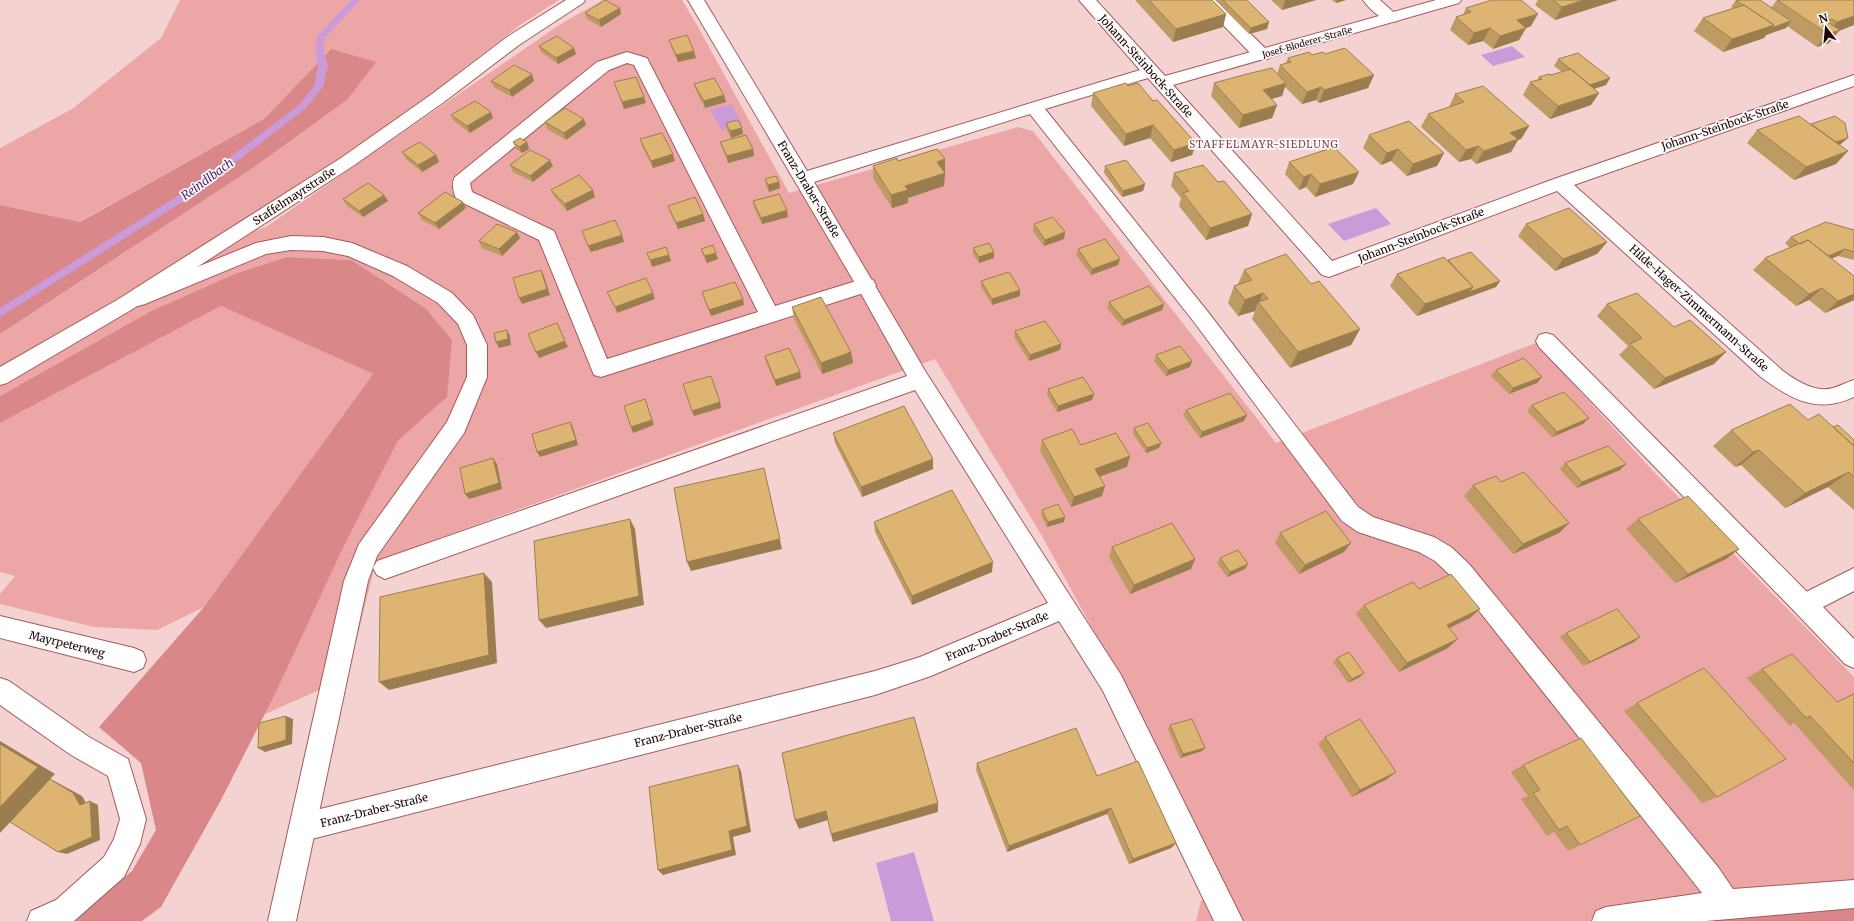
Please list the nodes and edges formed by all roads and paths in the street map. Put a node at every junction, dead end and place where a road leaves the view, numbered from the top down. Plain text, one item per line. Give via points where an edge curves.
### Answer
1 (577, 0) edge
2 (696, 0) edge
3 (1087, 0) edge
4 (1207, 0) edge
5 (1371, 0) edge
6 (1453, 0) edge
7 (1392, 18) junction
8 (1262, 55) junction
9 (1156, 78) junction
10 (1854, 80) edge
11 (1837, 86) junction
12 (1854, 99) edge
13 (1034, 107) junction
14 (802, 179) junction
15 (1560, 183) junction
16 (866, 285) junction
17 (124, 305) junction
18 (769, 314) junction
19 (1546, 341) dead end
20 (0, 377) edge
21 (920, 380) junction
22 (1854, 388) edge
23 (385, 568) dead end
24 (1854, 579) edge
25 (1804, 605) junction
26 (1064, 608) junction
27 (0, 627) edge
28 (1854, 656) edge
29 (134, 660) dead end
30 (0, 690) edge
31 (304, 827) junction
32 (1854, 894) edge
33 (1726, 904) junction
34 (41, 921) edge
35 (282, 921) edge
36 (1229, 921) edge
37 (1606, 921) edge

1 - 17 street, Staffelmayrstraße via 513,41 347,162
2 - 14 street, Franz-Draber-Straße
3 - 9 street, Johann-Steinbock-Straße
4 - 8 street
5 - 7 street
6 - 7 street, Josef-Bloderer-Straße
7 - 8 street, Josef-Bloderer-Straße
8 - 9 street, Josef-Bloderer-Straße
9 - 13 street, Josef-Bloderer-Straße
9 - 15 street, Johann-Steinbock-Straße via 1329,270
10 - 11 street, Johann-Steinbock-Straße
11 - 12 street
11 - 15 street, Johann-Steinbock-Straße
13 - 14 street, Josef-Bloderer-Straße
13 - 33 street via 1201,317 1350,514 1366,525 1426,544 1443,554 1461,571 1703,871
14 - 16 street, Franz-Draber-Straße
15 - 22 street, Hilde-Hager-Zimmermann-Straße via 1769,372 1807,394 1830,397
16 - 18 street
16 - 21 street, Franz-Draber-Straße
17 - 20 street, Staffelmayrstraße
17 - 31 street via 263,248 291,243 323,244 352,250 400,271 446,298 466,320 477,345 477,377 456,426 367,552 356,581
18 - 18 street via 641,62 627,57 603,66 460,180 463,195 547,236 601,369
19 - 25 street
21 - 23 street
21 - 26 street, Franz-Draber-Straße
24 - 25 street
25 - 28 street
26 - 31 street, Franz-Draber-Straße via 922,668 875,683
26 - 36 street, Franz-Draber-Straße via 1112,683
27 - 29 street, Mayrpeterweg
30 - 34 street via 80,746 119,768 133,819 126,844 114,867 66,910
31 - 35 street
32 - 33 street
33 - 37 street

